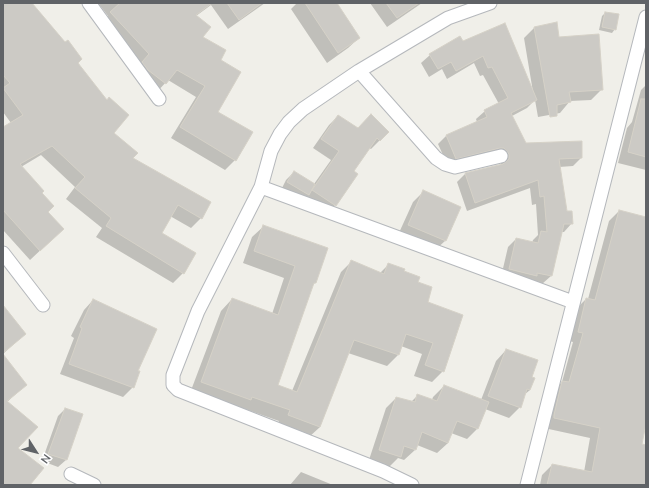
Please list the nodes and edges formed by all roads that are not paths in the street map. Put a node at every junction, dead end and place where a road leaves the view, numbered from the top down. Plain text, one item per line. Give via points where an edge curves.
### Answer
1 (88, 3) edge
2 (490, 3) edge
3 (646, 17) edge
4 (360, 71) junction
5 (159, 99) dead end
6 (501, 156) dead end
7 (261, 186) junction
8 (3, 253) edge
9 (573, 302) junction
10 (43, 305) dead end
11 (71, 474) dead end
12 (94, 485) edge
13 (412, 485) edge
14 (527, 485) edge

1 - 5 street
2 - 4 street via 448,18
3 - 9 street
4 - 6 street via 436,158 445,164 455,167
4 - 7 street via 302,110 290,122 270,151
7 - 9 street
7 - 13 street via 198,311 173,375 173,385 178,390 383,471
8 - 10 street
9 - 14 street
11 - 12 street

